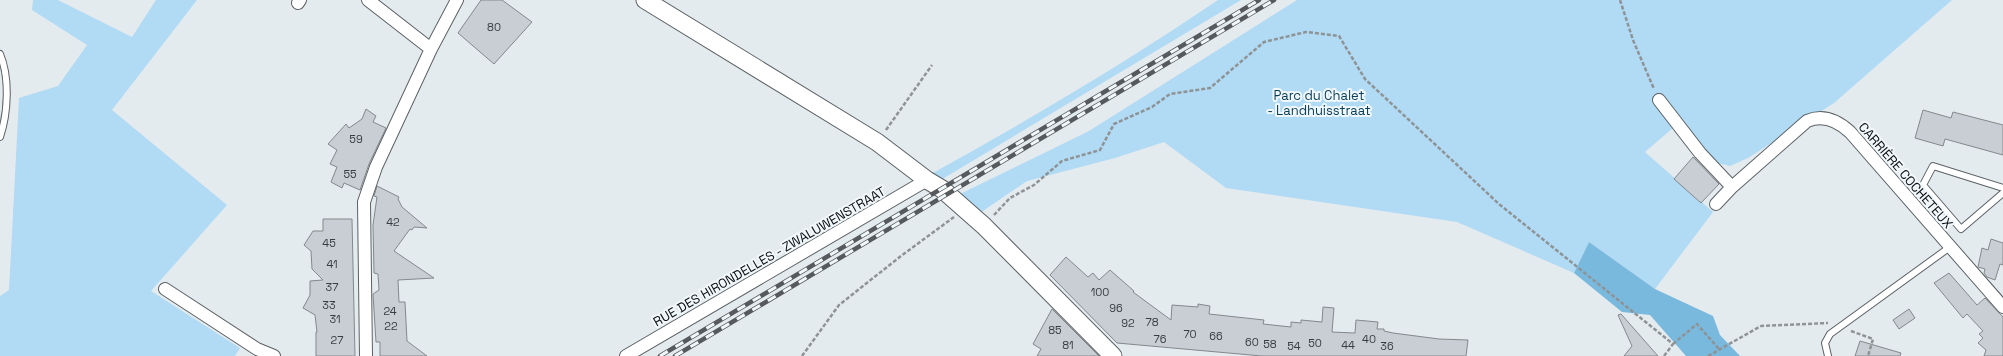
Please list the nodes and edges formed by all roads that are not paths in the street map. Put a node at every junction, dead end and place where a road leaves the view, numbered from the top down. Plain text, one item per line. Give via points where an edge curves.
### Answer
1 (368, 0) edge
2 (457, 0) edge
3 (646, 0) edge
4 (431, 49) junction
5 (0, 54) edge
6 (1659, 100) road end
7 (0, 137) edge
8 (927, 180) junction
9 (1732, 187) junction
10 (2003, 188) edge
11 (2003, 193) edge
12 (1716, 204) dead end
13 (1950, 247) junction
14 (165, 289) dead end
15 (2003, 307) edge
16 (274, 356) edge
17 (366, 356) edge
18 (626, 356) edge
19 (1116, 356) edge
20 (1828, 356) edge

1 - 4 street
2 - 4 street
3 - 8 street via 877,142
4 - 17 street via 376,166 364,202
5 - 7 lane via 7,95
6 - 9 street via 1700,153
8 - 18 street, RUE DES HIRONDELLES - ZWALUWENSTRAAT
8 - 19 street via 942,189 984,226
9 - 12 street, CARRIÈRE COCHETEUX
9 - 13 street, CARRIÈRE COCHETEUX via 1807,121 1813,118 1828,119 1850,132
10 - 11 lane via 1933,166 1923,185 1961,229
13 - 15 street, CARRIÈRE COCHETEUX
13 - 20 lane via 1838,327 1827,338
14 - 16 street via 257,349

